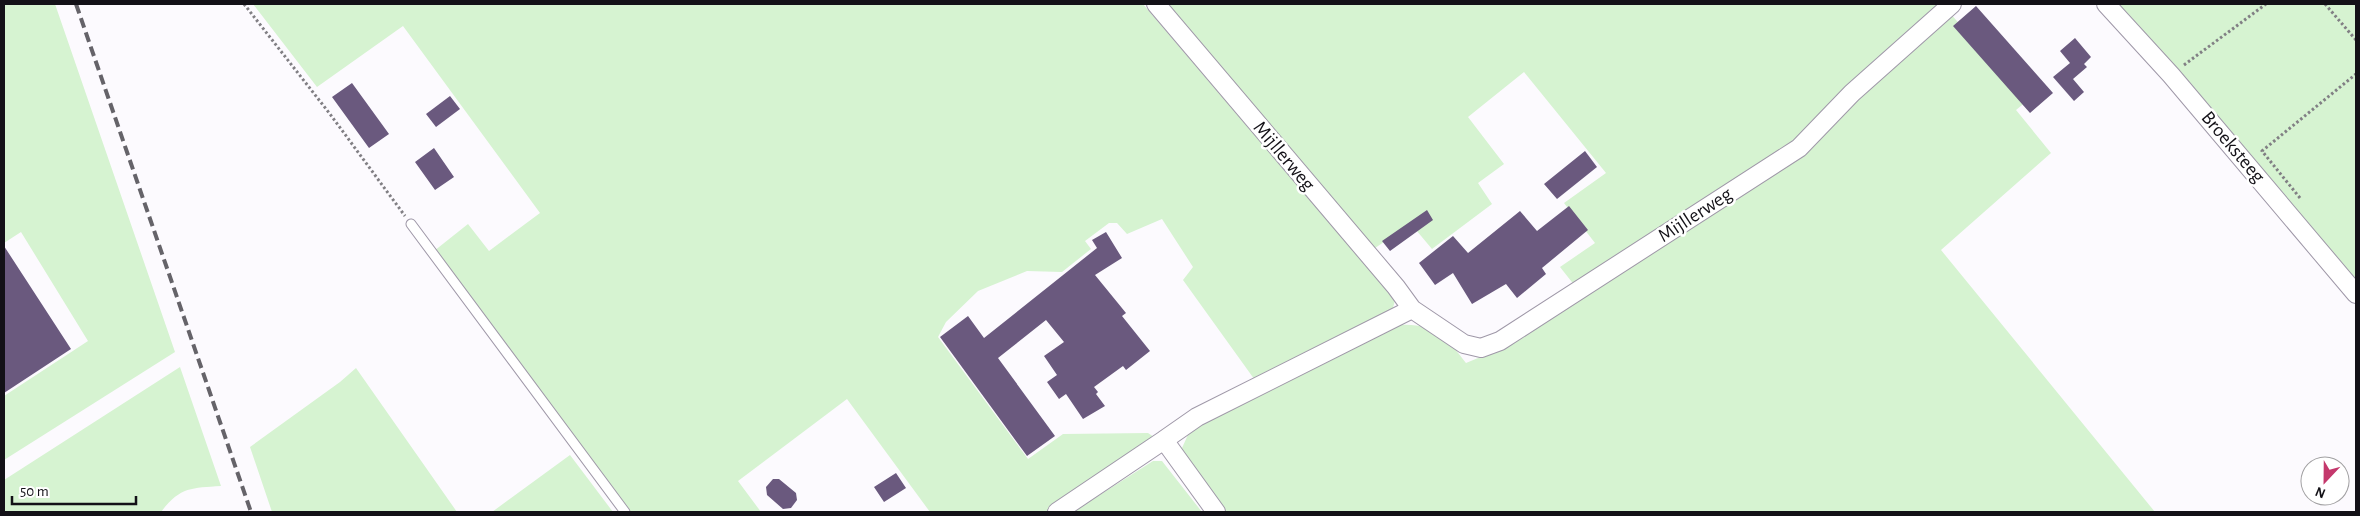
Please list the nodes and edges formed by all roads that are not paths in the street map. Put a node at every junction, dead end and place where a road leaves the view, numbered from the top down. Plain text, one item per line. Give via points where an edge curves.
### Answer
1 (1156, 4) edge
2 (1952, 4) edge
3 (2106, 4) edge
4 (410, 224) road end
5 (2356, 294) edge
6 (1412, 309) junction
7 (1164, 440) junction
8 (625, 512) edge
9 (1057, 512) edge
10 (1216, 512) edge

1 - 6 street, Mijllerweg
2 - 6 street, Mijllerweg via 1852,93 1799,148 1500,341 1481,348 1464,344
3 - 5 street, Broeksteeg via 2171,75
4 - 8 lane
6 - 7 street via 1197,416
7 - 9 street
7 - 10 street

